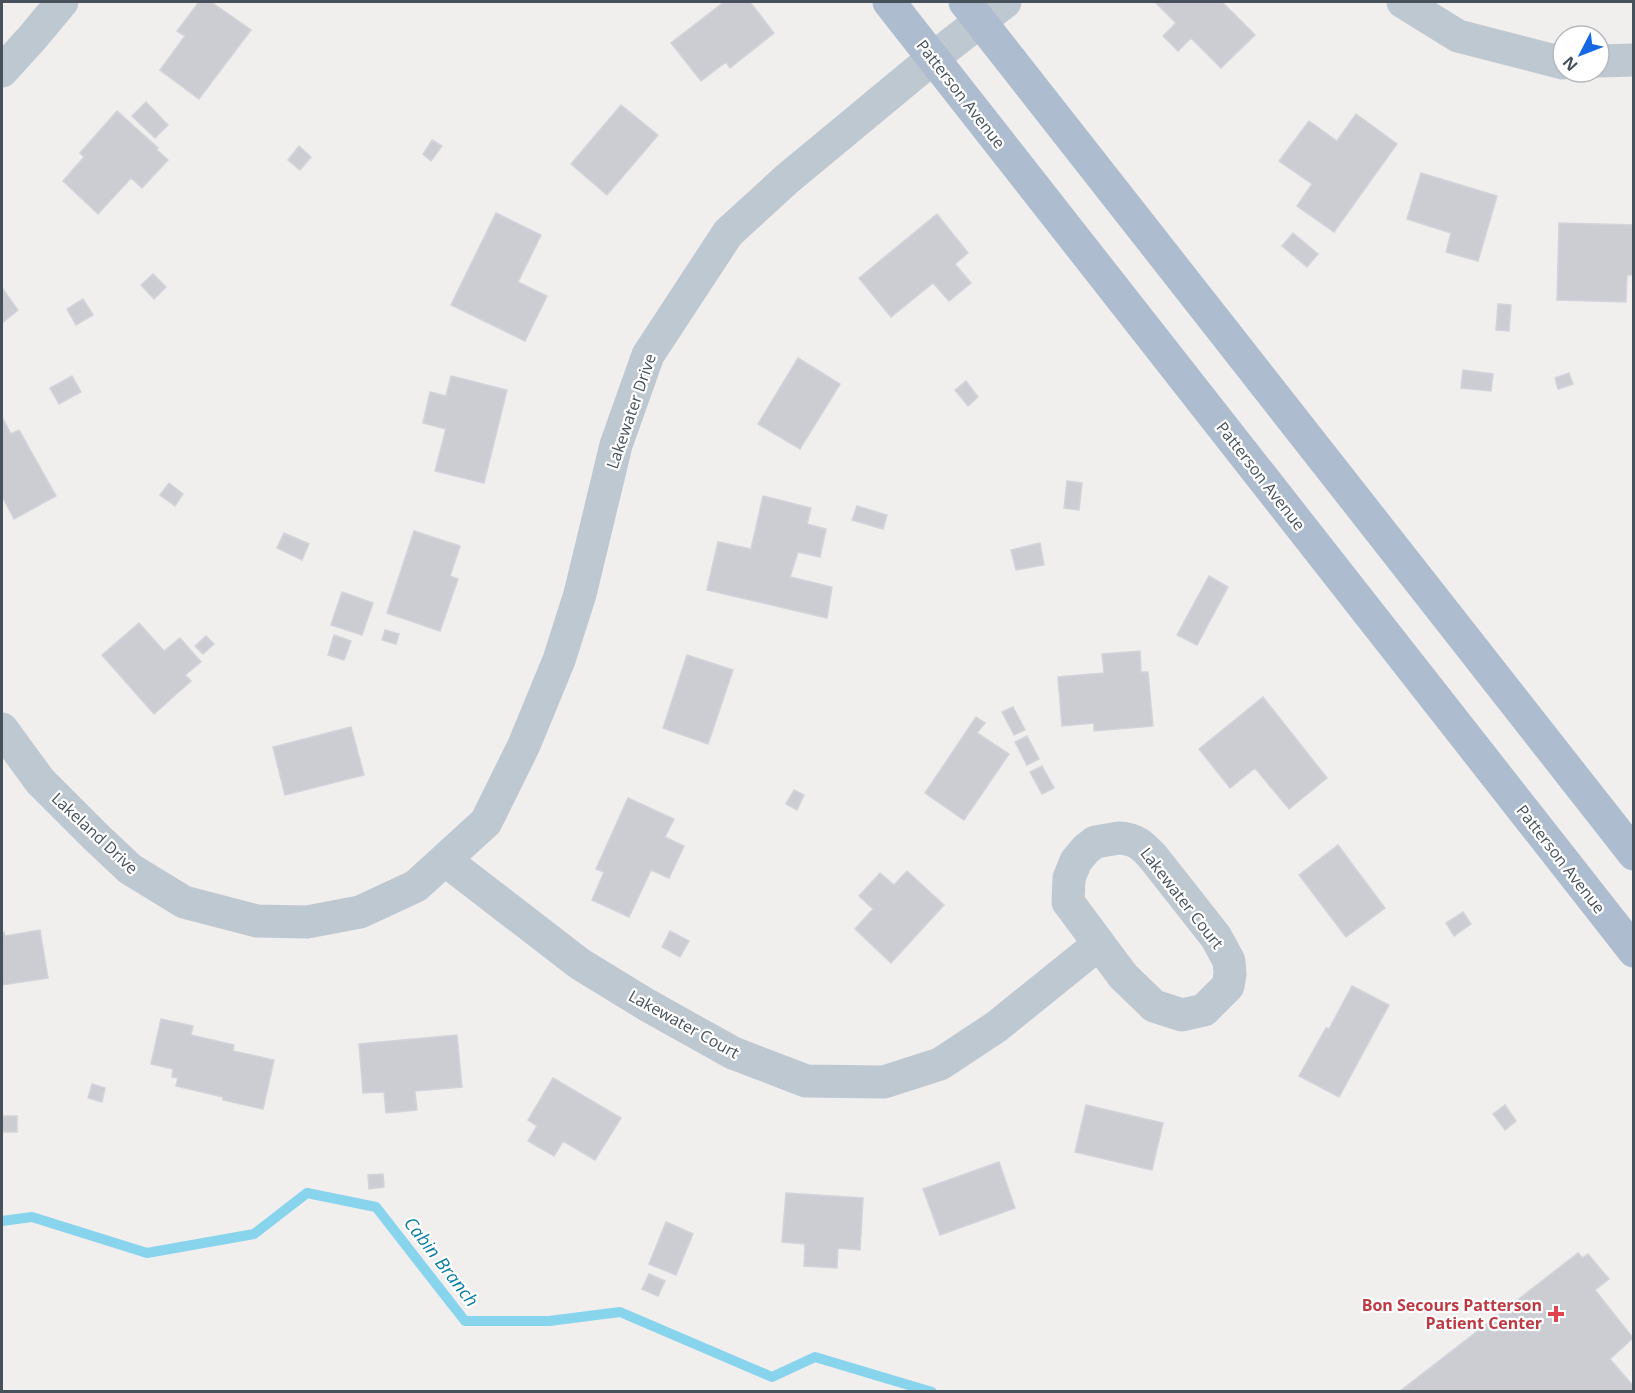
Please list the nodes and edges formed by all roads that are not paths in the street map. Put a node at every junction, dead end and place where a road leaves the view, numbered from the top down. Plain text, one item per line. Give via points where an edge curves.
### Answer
1 (62, 2) edge
2 (889, 2) edge
3 (1403, 2) edge
4 (983, 8) edge
5 (933, 57) junction
6 (1551, 60) edge
7 (1634, 60) edge
8 (1611, 61) edge
9 (2, 71) edge
10 (5, 742) edge
11 (1634, 854) edge
12 (445, 860) junction
13 (1099, 944) junction
14 (1634, 951) edge

1 - 9 street
2 - 5 main road, Patterson Avenue
3 - 6 street via 1458,36
4 - 5 street, Lakewater Drive
4 - 11 main road
5 - 12 street, Lakewater Drive via 728,233 648,356 616,446 580,594 559,660 524,745 486,822
5 - 14 main road, Patterson Avenue
7 - 8 street
10 - 12 street, Lakeland Drive via 130,869 184,902 257,921 307,922 360,912 416,886
12 - 13 street, Lakewater Court via 580,964 733,1053 806,1081 884,1082 940,1064 996,1027
13 - 13 street, Lakewater Court via 1068,902 1069,878 1076,861 1095,842 1129,839 1153,857 1216,937 1229,961 1228,986 1204,1010 1182,1015 1154,1006 1123,976

